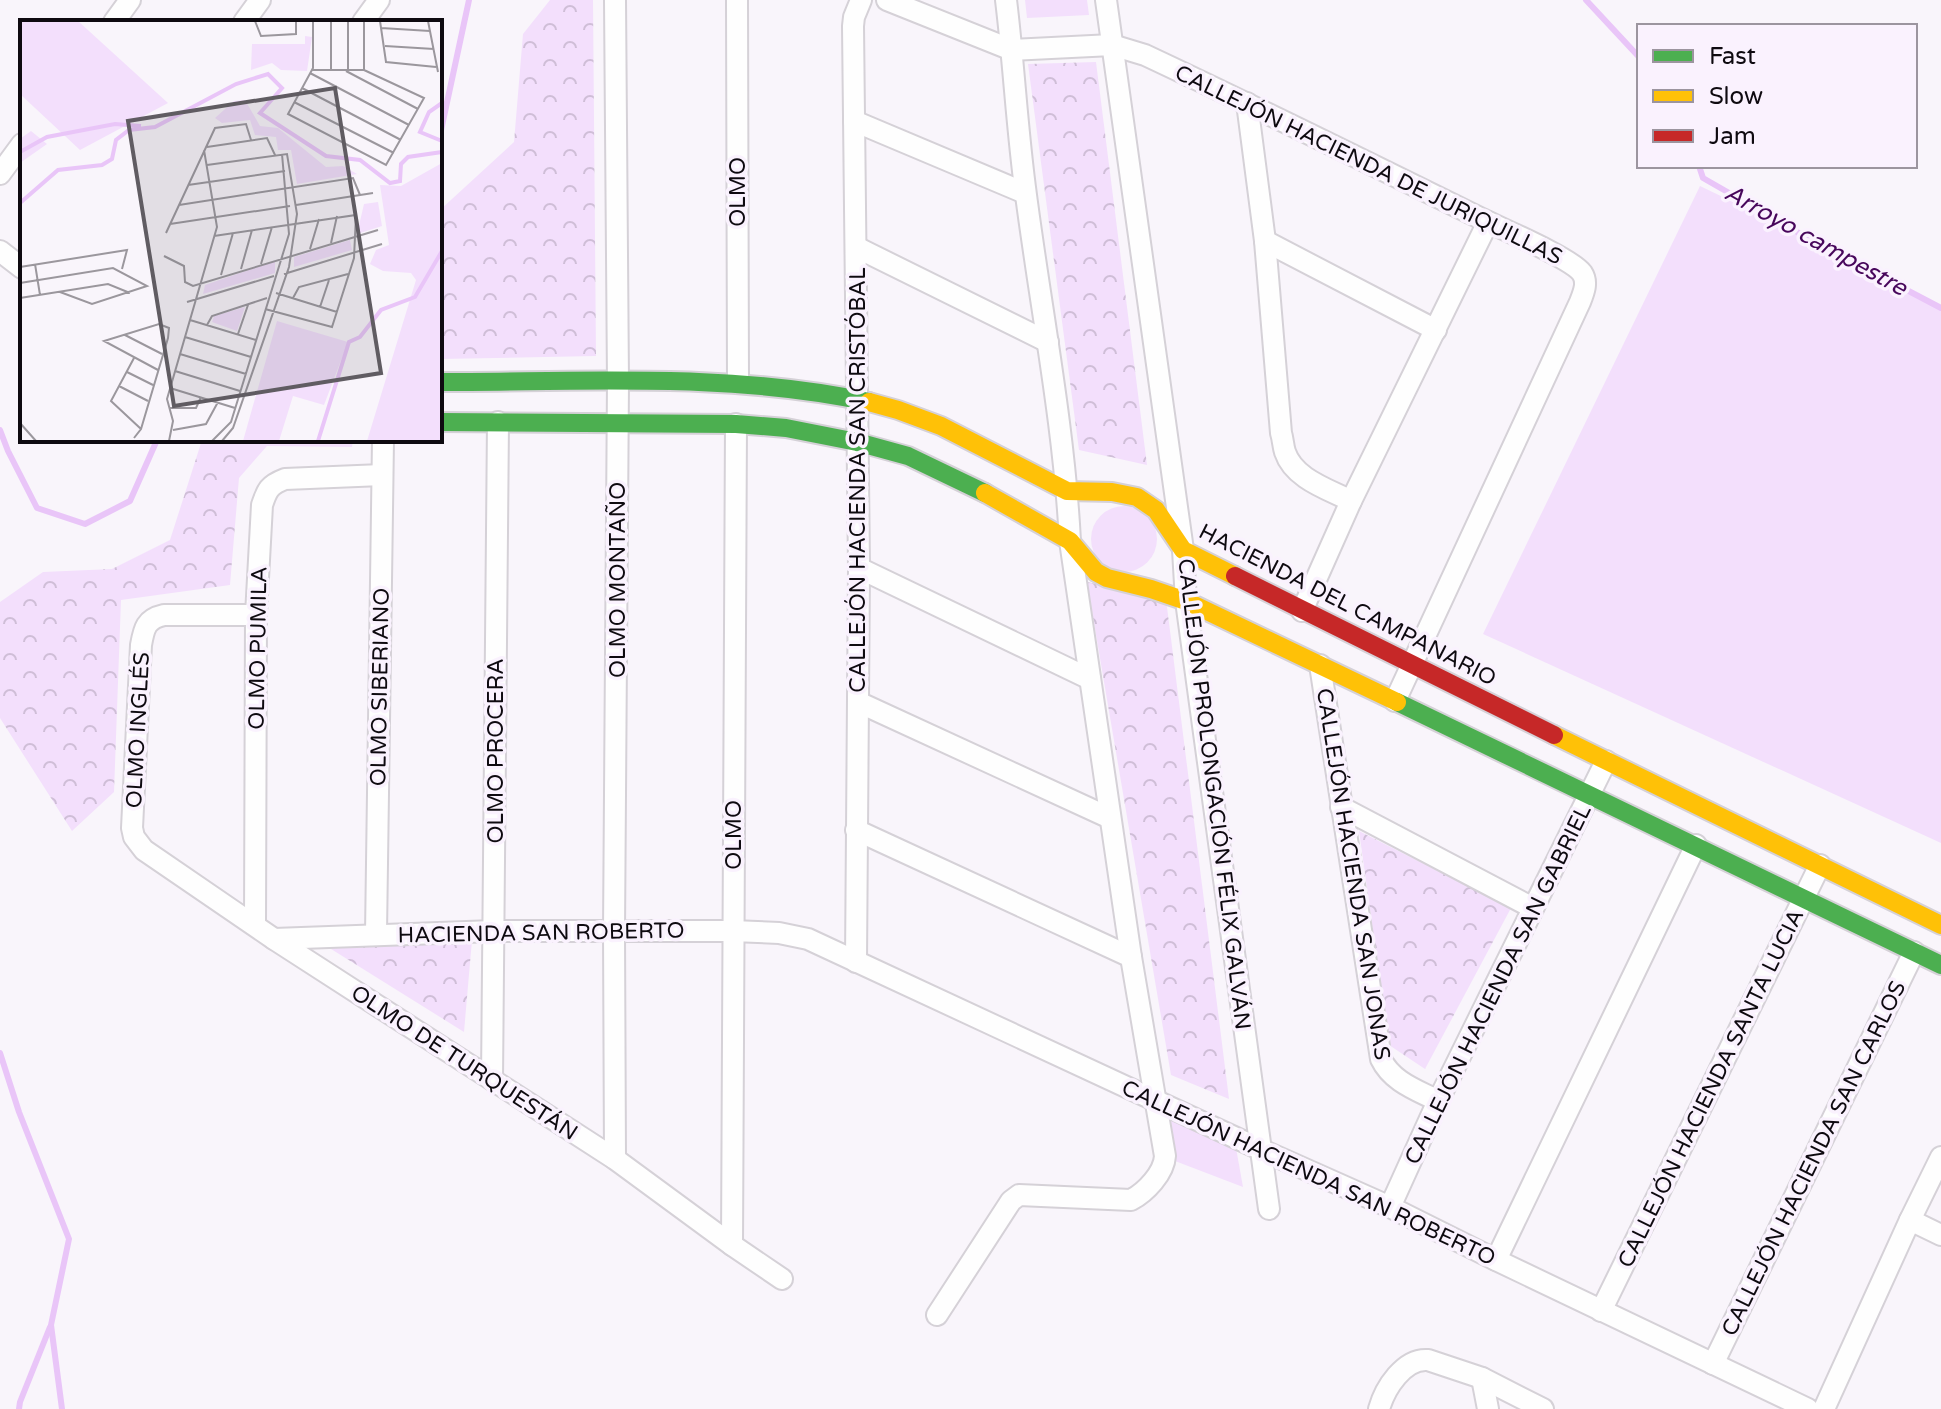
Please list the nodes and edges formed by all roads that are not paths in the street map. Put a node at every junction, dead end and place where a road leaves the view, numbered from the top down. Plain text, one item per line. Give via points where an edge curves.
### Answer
1 (130, 0) edge
2 (260, 0) edge
3 (379, 0) edge
4 (615, 0) edge
5 (737, 0) edge
6 (861, 0) edge
7 (887, 0) edge
8 (1006, 0) edge
9 (1106, 0) edge
10 (115, 20) edge
11 (245, 20) edge
12 (364, 20) edge
13 (1112, 45) junction
14 (1012, 50) junction
15 (1247, 103) junction
16 (854, 121) junction
17 (20, 147) edge
18 (0, 174) edge
19 (1025, 193) junction
20 (1488, 222) junction
21 (1265, 241) junction
22 (856, 247) junction
23 (0, 251) edge
24 (20, 266) edge
25 (1436, 330) junction
26 (1048, 342) junction
27 (442, 382) edge
28 (618, 382) junction
29 (738, 383) junction
30 (857, 398) junction
31 (442, 422) edge
32 (498, 422) junction
33 (618, 423) junction
34 (736, 424) junction
35 (383, 442) edge
36 (857, 442) junction
37 (382, 475) junction
38 (1067, 491) junction
39 (1351, 501) junction
40 (1070, 541) junction
41 (1183, 550) junction
42 (859, 568) junction
43 (1186, 601) junction
44 (1302, 611) junction
45 (256, 615) junction
46 (1320, 665) junction
47 (1410, 665) junction
48 (1090, 679) junction
49 (1395, 701) junction
50 (858, 702) junction
51 (1606, 761) junction
52 (1589, 793) junction
53 (1341, 807) junction
54 (1110, 818) junction
55 (856, 830) junction
56 (1696, 845) junction
57 (144, 850) joint
58 (1820, 865) junction
59 (1803, 898) junction
60 (1533, 908) junction
61 (255, 925) junction
62 (1941, 925) edge
63 (494, 931) junction
64 (614, 931) junction
65 (732, 931) junction
66 (376, 934) junction
67 (274, 939) junction
68 (808, 939) joint
69 (1914, 952) junction
70 (1131, 957) junction
71 (856, 962) junction
72 (1941, 965) edge
73 (492, 1079) junction
74 (1155, 1099) junction
75 (1438, 1101) junction
76 (1262, 1150) junction
77 (1941, 1157) edge
78 (615, 1159) junction
79 (1390, 1207) junction
80 (1269, 1209) dead end
81 (1910, 1220) junction
82 (1941, 1235) edge
83 (732, 1245) junction
84 (1496, 1260) junction
85 (782, 1279) dead end
86 (1601, 1311) junction
87 (937, 1315) dead end
88 (1713, 1364) junction
89 (1482, 1378) junction
90 (1379, 1409) edge
91 (1488, 1409) edge
92 (1543, 1409) edge
93 (1808, 1409) edge
94 (1824, 1409) edge

1 - 10 street
2 - 11 street
3 - 12 street
4 - 28 street, OLMO MONTAÑO
5 - 29 street, OLMO
6 - 16 street, CALLEJÓN HACIENDA SAN CRISTÓBAL via 853,26
7 - 14 street
8 - 14 street
9 - 13 street, CALLEJÓN PROLONGACIÓN FÉLIX GALVÁN
13 - 14 street, CALLEJÓN HACIENDA DE JURIQUILLAS
13 - 15 street, CALLEJÓN HACIENDA DE JURIQUILLAS
13 - 41 street, CALLEJÓN PROLONGACIÓN FÉLIX GALVÁN
14 - 19 street
15 - 20 street, CALLEJÓN HACIENDA DE JURIQUILLAS
15 - 21 street
16 - 19 street
16 - 22 street, CALLEJÓN HACIENDA SAN CRISTÓBAL
17 - 18 street
19 - 26 street
20 - 25 street
20 - 47 street, CALLEJÓN HACIENDA DE JURIQUILLAS via 1569,262 1583,274 1585,290
21 - 25 street
21 - 39 street via 1285,453 1301,475
22 - 26 street
22 - 30 street, CALLEJÓN HACIENDA SAN CRISTÓBAL
23 - 24 street
25 - 39 street
26 - 38 street
27 - 28 street, HACIENDA DEL CAMPANARIO
28 - 29 street, HACIENDA DEL CAMPANARIO
28 - 33 street, OLMO MONTAÑO
29 - 30 street, HACIENDA DEL CAMPANARIO
30 - 36 street, CALLEJÓN HACIENDA SAN CRISTÓBAL
30 - 38 street, HACIENDA DEL CAMPANARIO via 916,416
31 - 32 street
32 - 33 street
32 - 63 street, OLMO PROCERA
33 - 34 street
33 - 64 street, OLMO MONTAÑO
34 - 36 street
34 - 65 street, OLMO
35 - 37 street, OLMO SIBERIANO
36 - 40 street via 923,462
36 - 42 street, CALLEJÓN HACIENDA SAN CRISTÓBAL
37 - 45 street, OLMO PUMILA via 285,479 266,490
37 - 66 street, OLMO SIBERIANO
38 - 40 street
38 - 41 street, HACIENDA DEL CAMPANARIO via 1128,494 1150,504
39 - 44 street
40 - 43 street via 1107,578
40 - 48 street
41 - 43 street, CALLEJÓN PROLONGACIÓN FÉLIX GALVÁN
41 - 44 street, HACIENDA DEL CAMPANARIO
42 - 48 street
42 - 50 street, CALLEJÓN HACIENDA SAN CRISTÓBAL
43 - 46 street
43 - 76 street, CALLEJÓN PROLONGACIÓN FÉLIX GALVÁN
44 - 47 street, HACIENDA DEL CAMPANARIO
45 - 57 street, OLMO INGLÉS via 164,615 144,628 132,828
45 - 61 street, OLMO PUMILA
46 - 49 street
46 - 53 street, CALLEJÓN HACIENDA SAN JONAS
47 - 49 street, CALLEJÓN HACIENDA DE JURIQUILLAS
47 - 51 street, HACIENDA DEL CAMPANARIO
48 - 54 street
49 - 52 street
50 - 54 street
50 - 55 street, CALLEJÓN HACIENDA SAN CRISTÓBAL
51 - 52 street, CALLEJÓN HACIENDA SAN GABRIEL
51 - 58 street, HACIENDA DEL CAMPANARIO
52 - 56 street
52 - 60 street, CALLEJÓN HACIENDA SAN GABRIEL
53 - 60 street
53 - 75 street, CALLEJÓN HACIENDA SAN JONAS via 1381,1059 1400,1081
54 - 70 street
55 - 70 street
55 - 71 street, CALLEJÓN HACIENDA SAN CRISTÓBAL
56 - 59 street
56 - 84 street
57 - 61 street, OLMO DE TURQUESTÁN
58 - 59 street, CALLEJÓN HACIENDA SANTA LUCIA
58 - 62 street, HACIENDA DEL CAMPANARIO
59 - 69 street
59 - 86 street, CALLEJÓN HACIENDA SANTA LUCIA
60 - 75 street, CALLEJÓN HACIENDA SAN GABRIEL
61 - 67 street, OLMO DE TURQUESTÁN
63 - 64 street, HACIENDA SAN ROBERTO
63 - 66 street, HACIENDA SAN ROBERTO
63 - 73 street, OLMO PROCERA
64 - 65 street, HACIENDA SAN ROBERTO
64 - 78 street, OLMO MONTAÑO
65 - 68 street, HACIENDA SAN ROBERTO
65 - 83 street, OLMO
66 - 67 street, HACIENDA SAN ROBERTO
67 - 73 street, OLMO DE TURQUESTÁN
68 - 71 street, CALLEJÓN HACIENDA SAN ROBERTO
69 - 72 street
69 - 88 street, CALLEJÓN HACIENDA SAN CARLOS
70 - 74 street
71 - 74 street, CALLEJÓN HACIENDA SAN ROBERTO
73 - 78 street, OLMO DE TURQUESTÁN
74 - 76 street, CALLEJÓN HACIENDA SAN ROBERTO
74 - 87 street via 1164,1166 1141,1195 1131,1200 1019,1195
75 - 79 street, CALLEJÓN HACIENDA SAN GABRIEL
76 - 79 street, CALLEJÓN HACIENDA SAN ROBERTO
76 - 80 street, CALLEJÓN PROLONGACIÓN FÉLIX GALVÁN
77 - 81 street
78 - 83 street, OLMO DE TURQUESTÁN
79 - 84 street, CALLEJÓN HACIENDA SAN ROBERTO
81 - 82 street
81 - 94 street
83 - 85 street, OLMO DE TURQUESTÁN
84 - 86 street, CALLEJÓN HACIENDA SAN ROBERTO
86 - 88 street, CALLEJÓN HACIENDA SAN ROBERTO
88 - 93 street, CALLEJÓN HACIENDA SAN ROBERTO
89 - 90 street via 1428,1360 1414,1361 1386,1391
89 - 91 street
89 - 92 street

